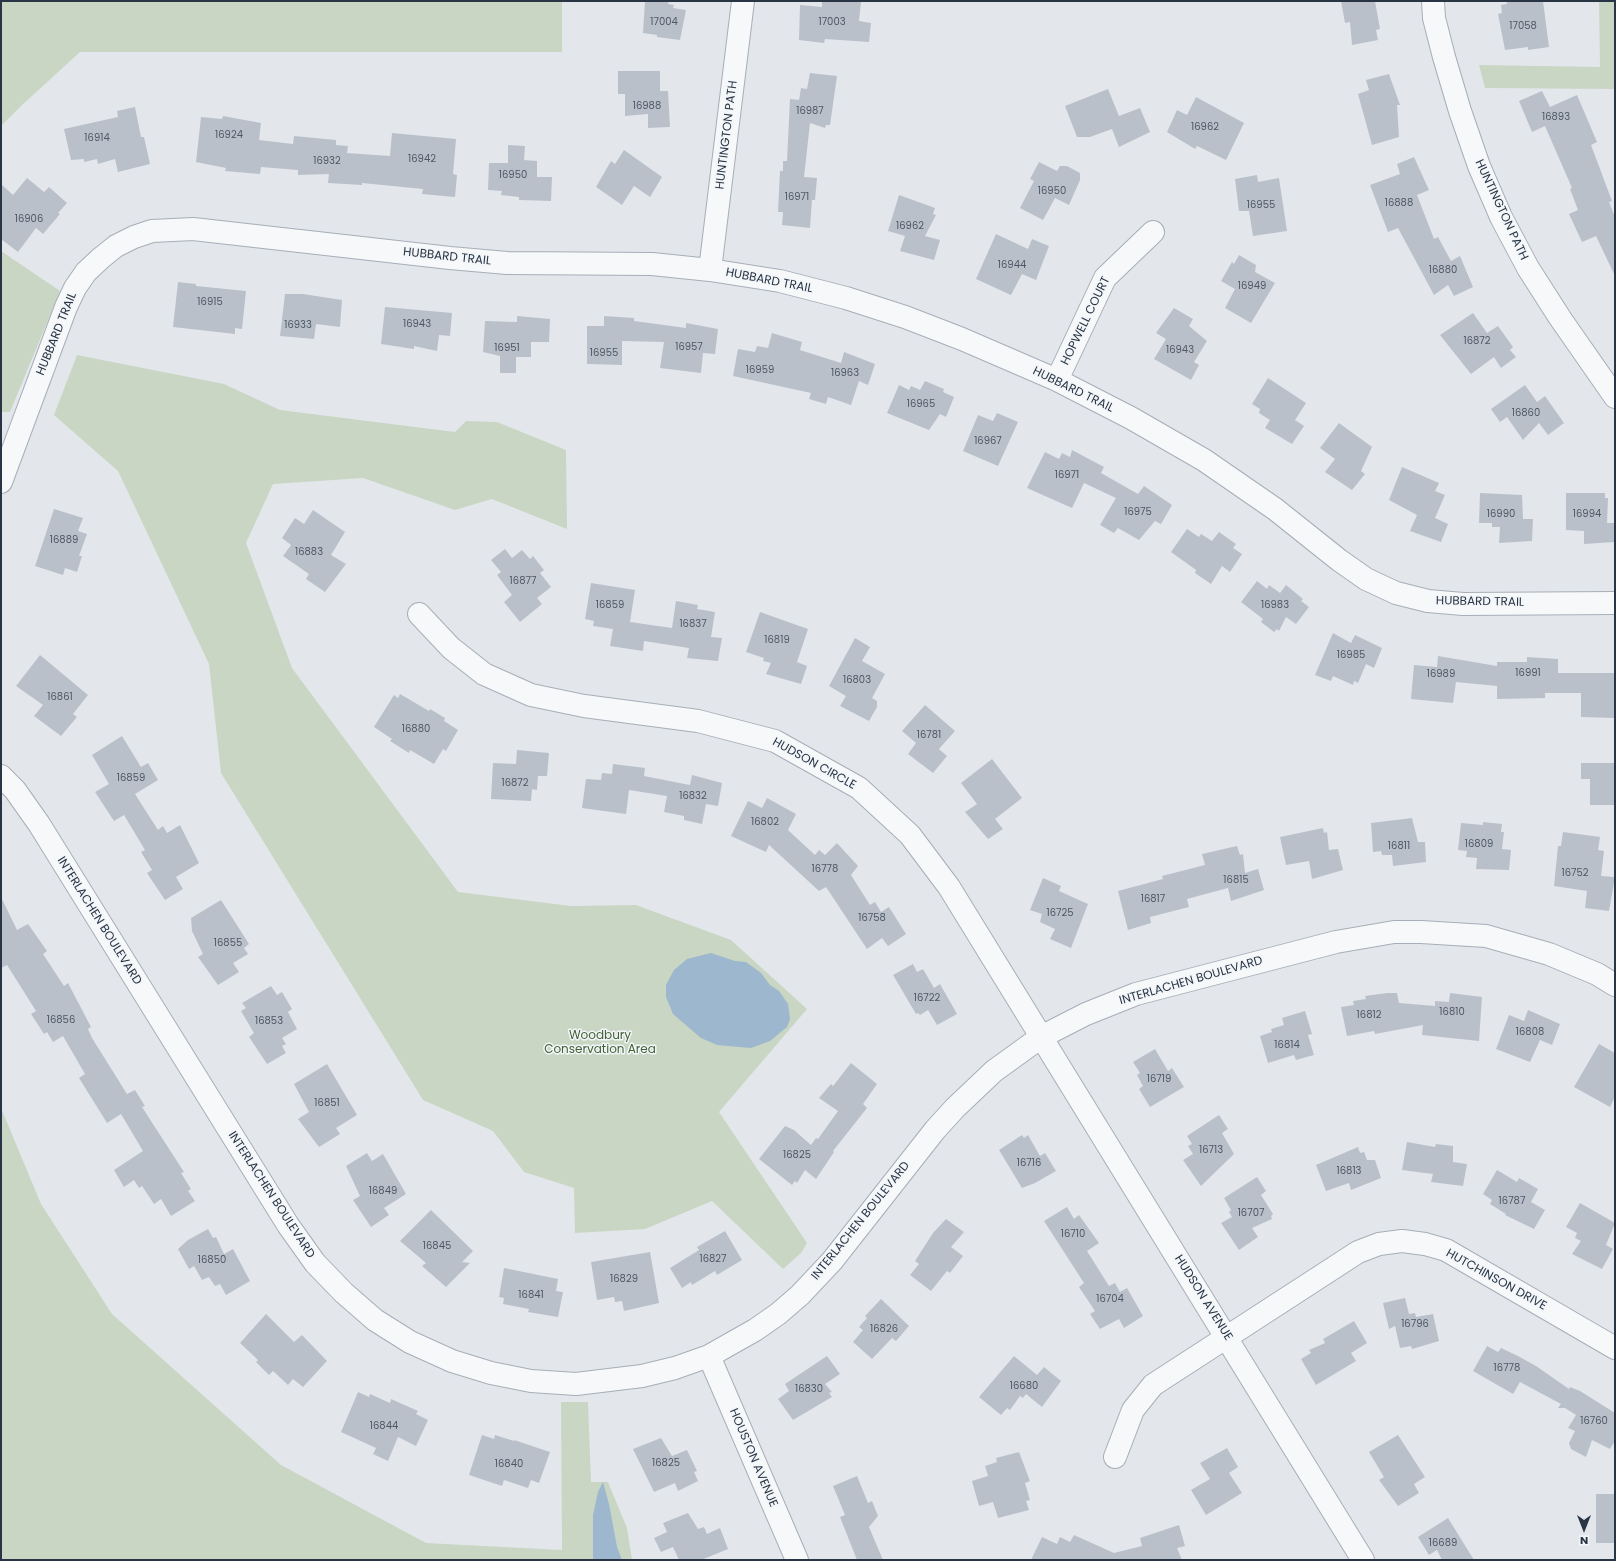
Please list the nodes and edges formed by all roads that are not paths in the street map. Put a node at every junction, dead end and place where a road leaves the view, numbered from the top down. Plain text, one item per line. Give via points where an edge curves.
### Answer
1 (743, 1) edge
2 (1432, 1) edge
3 (1153, 232) dead end
4 (710, 270) junction
5 (1057, 380) junction
6 (1615, 397) edge
7 (1, 482) edge
8 (1615, 603) edge
9 (419, 614) dead end
10 (1, 776) edge
11 (1615, 985) edge
12 (1041, 1037) junction
13 (1227, 1337) junction
14 (1615, 1348) edge
15 (709, 1356) junction
16 (1115, 1457) dead end
17 (797, 1560) edge
18 (1363, 1560) edge

1 - 4 street, HUNTINGTON PATH
2 - 6 street, HUNTINGTON PATH via 1434,18 1460,111 1479,166 1501,217 1528,268
3 - 5 street, HOPWELL COURT via 1105,278
4 - 5 street, HUBBARD TRAIL via 780,281 846,298 962,339
4 - 7 street, HUBBARD TRAIL via 652,264 507,263 193,229 152,231 116,246 86,272 75,288
5 - 8 street, HUBBARD TRAIL via 1204,460 1366,579 1396,593 1428,601 1463,604
9 - 12 street, HUDSON CIRCLE via 451,648 484,674 531,695 584,706 698,721 775,741 859,788 910,835 949,887
10 - 15 street, INTERLACHEN BOULEVARD via 15,790 38,824 288,1225 315,1263 375,1320 410,1342 452,1361 491,1373 531,1381 576,1384 610,1381 662,1371
11 - 12 street, INTERLACHEN BOULEVARD via 1597,974 1549,954 1486,936 1394,932 1336,942 1136,994 1086,1014
12 - 13 street, HUDSON AVENUE
12 - 15 street, INTERLACHEN BOULEVARD via 994,1071 955,1108 832,1262 800,1295 755,1330
13 - 14 street, HUTCHINSON DRIVE via 1358,1252 1379,1244 1402,1241 1446,1250
13 - 16 street, HUTCHINSON DRIVE via 1153,1385 1133,1410
13 - 18 street, HUDSON AVENUE
15 - 17 street, HOUSTON AVENUE

